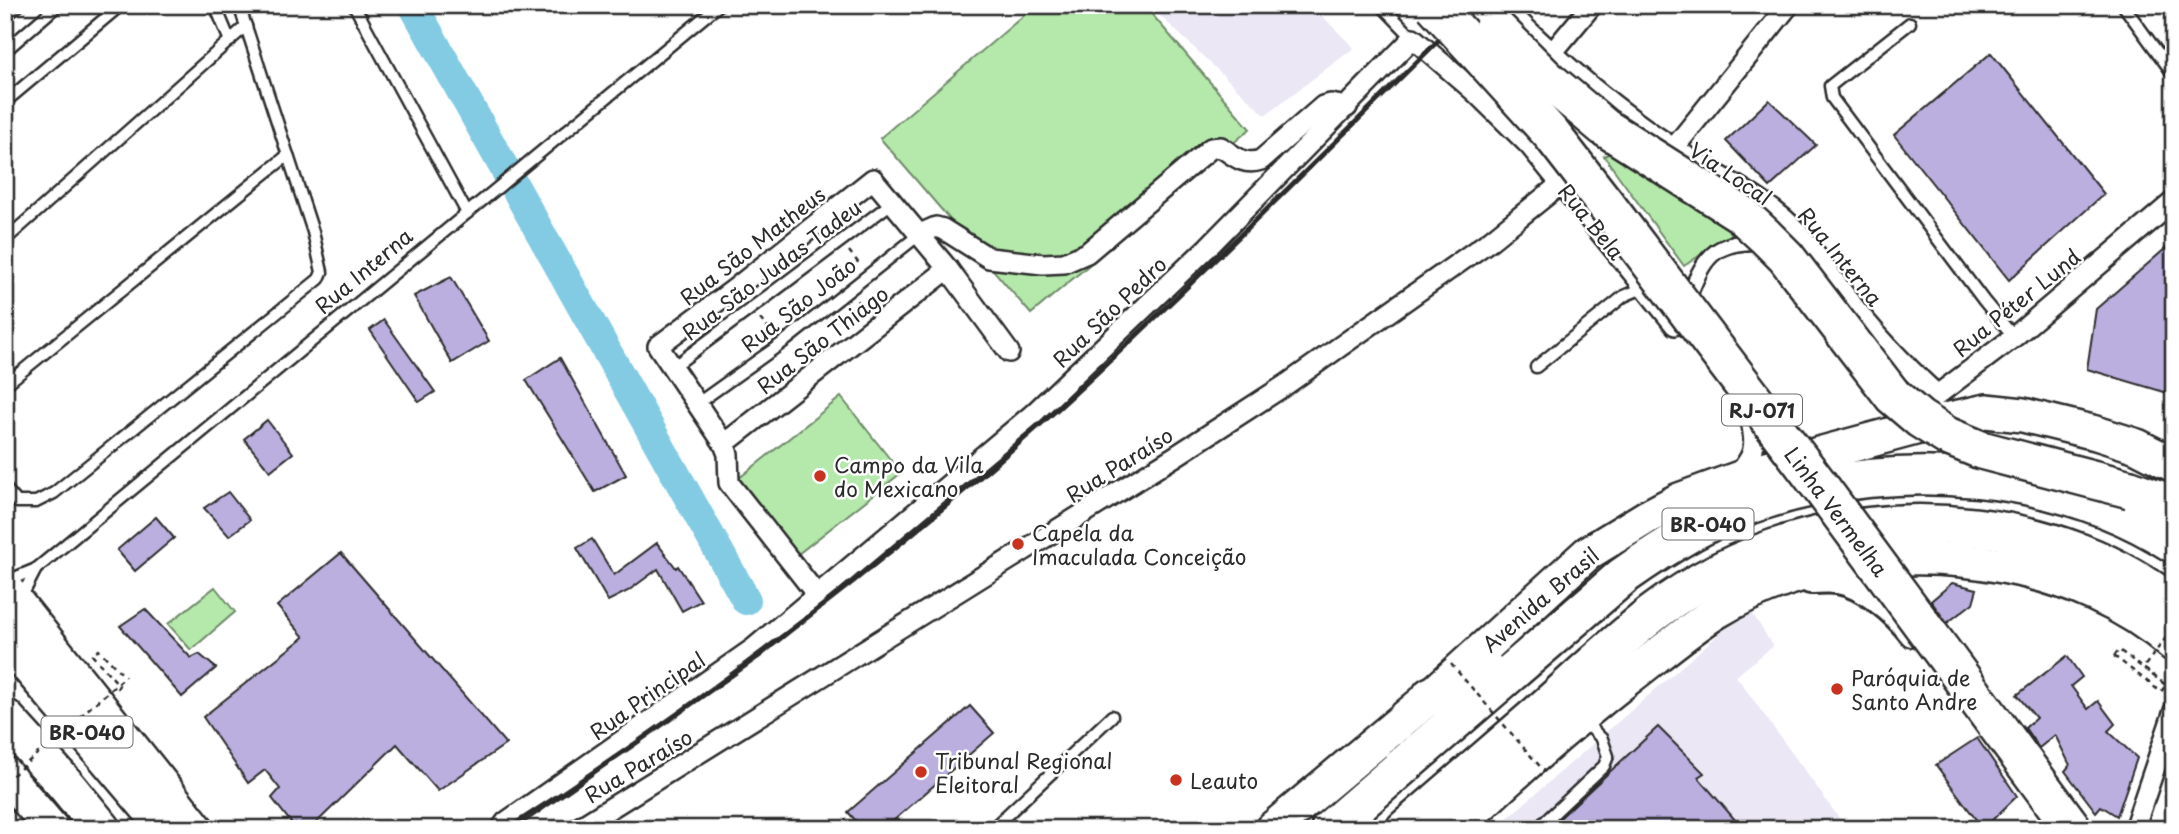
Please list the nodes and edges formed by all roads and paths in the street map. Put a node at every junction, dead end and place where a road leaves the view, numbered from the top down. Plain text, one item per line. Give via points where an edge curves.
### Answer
1 (58, 5) edge
2 (121, 5) edge
3 (215, 5) edge
4 (239, 5) edge
5 (354, 5) edge
6 (719, 5) edge
7 (1381, 5) edge
8 (1434, 5) edge
9 (1457, 5) edge
10 (1474, 5) edge
11 (1486, 5) edge
12 (1502, 5) edge
13 (1592, 5) edge
14 (1789, 5) edge
15 (2123, 5) edge
16 (1910, 23) dead end
17 (246, 26) junction
18 (1413, 38) junction
19 (230, 41) junction
20 (5, 51) edge
21 (1552, 53) junction
22 (2174, 75) edge
23 (5, 102) edge
24 (1347, 107) junction
25 (1674, 148) junction
26 (288, 155) junction
27 (1562, 183) junction
28 (2174, 201) edge
29 (893, 202) junction
30 (467, 213) junction
31 (920, 234) junction
32 (5, 240) edge
33 (1805, 241) junction
34 (1785, 243) junction
35 (948, 270) junction
36 (1645, 287) junction
37 (849, 288) junction
38 (875, 326) junction
39 (1677, 327) junction
40 (2014, 337) junction
41 (1009, 352) dead end
42 (673, 367) junction
43 (1536, 367) dead end
44 (5, 385) edge
45 (1930, 400) junction
46 (698, 403) junction
47 (1751, 421) junction
48 (1886, 437) junction
49 (724, 444) junction
50 (1821, 453) junction
51 (2174, 465) edge
52 (1733, 480) junction
53 (5, 488) edge
54 (2174, 506) edge
55 (1704, 525) junction
56 (2174, 544) edge
57 (36, 569) junction
58 (1784, 580) junction
59 (817, 595) junction
60 (9, 596) edge
61 (2174, 606) edge
62 (2174, 627) edge
63 (5, 637) edge
64 (2174, 645) edge
65 (1451, 664) dead end
66 (71, 672) joint
67 (2174, 691) edge
68 (1431, 696) junction
69 (2174, 711) edge
70 (103, 713) junction
71 (1112, 716) dead end
72 (5, 718) edge
73 (1570, 726) junction
74 (1544, 771) dead end
75 (5, 774) edge
76 (5, 782) edge
77 (52, 829) edge
78 (102, 829) edge
79 (169, 829) edge
80 (197, 829) edge
81 (501, 829) edge
82 (577, 829) edge
83 (992, 829) edge
84 (1272, 829) edge
85 (1330, 829) edge
86 (1405, 829) edge
87 (1455, 829) edge
88 (1537, 829) edge
89 (2060, 829) edge
90 (2073, 829) edge
91 (2088, 829) edge
92 (2134, 829) edge

1 - 20 lane
2 - 23 lane
3 - 19 lane
4 - 17 lane
5 - 30 lane
6 - 30 lane, Rua Interna
7 - 18 lane
8 - 90 highway, Linha Vermelha / RJ-071, bridge via 1552,135 1594,189
9 - 91 highway, Linha Vermelha / RJ-071 via 1606,181
10 - 54 highway, bridge via 1604,127 1741,215 1765,236 1793,265 1893,396 1920,419 1981,450 2130,489
11 - 34 street, Via Local via 1538,59 1609,120 1748,209
12 - 21 street, Rua Interna
13 - 21 street
14 - 25 street
15 - 22 lane
16 - 40 lane via 1830,86 1832,98
17 - 19 lane
17 - 26 lane
18 - 24 street, Rua São Pedro
18 - 27 street, Rua Bela via 1475,92
19 - 32 lane
21 - 25 street, Rua Interna
24 - 31 street via 1323,106 1253,163 1244,163 1221,147 1211,148 1087,253 1064,263 989,258 936,227
24 - 59 street, Rua São Pedro via 1041,407
25 - 33 street, Rua Interna via 1739,186
26 - 44 lane
26 - 53 lane via 313,232 322,272 318,279 54,493 36,502 17,502
27 - 36 street, Rua Bela
27 - 82 street, Rua Paraíso via 1491,240 1287,384
28 - 40 street, Rua Péter Lund
29 - 31 street
29 - 42 lane, Rua São Judas Tadeu
29 - 42 street, Rua São Matheus via 873,179 658,346
30 - 57 lane, Rua Interna
31 - 35 street
31 - 37 lane, Rua São João
33 - 34 street
33 - 45 street, Rua Interna
34 - 39 street via 1740,242 1718,250 1701,268
34 - 45 street, Via Local via 1900,390
35 - 38 street, Rua São Thiago
35 - 41 street
36 - 39 street, Rua Bela
36 - 43 lane via 1624,296
37 - 38 path
37 - 46 lane, Rua São João
38 - 49 street, Rua São Thiago
39 - 47 street, Rua Bela
40 - 45 street, Rua Péter Lund
42 - 46 street
45 - 48 street, Rua Péter Lund
46 - 49 street
47 - 50 street, Rua Bela via 1780,443
47 - 52 street via 1755,448
48 - 50 highway, Avenida Brasil
48 - 51 highway, Avenida Brasil via 1963,415 2005,412 2126,442
49 - 59 street via 729,483
50 - 52 highway, Avenida Brasil
52 - 68 highway, Avenida Brasil via 1657,511 1588,553
55 - 56 highway, Avenida Brasil / BR-040 via 1802,489 1921,475 1968,477 2059,494
55 - 68 highway via 1601,572 1450,694
55 - 85 highway, Avenida Brasil / BR-040 via 1623,576
57 - 60 lane, Rua Interna
57 - 60 lane, Rua Interna
58 - 64 highway via 1880,558 1979,561 2049,578 2108,601 2135,614
58 - 73 highway via 1695,626
58 - 89 street via 1840,582 1870,595 1901,620
59 - 81 street, Rua Principal via 754,648
60 - 66 highway via 34,643
61 - 86 highway, BR-040 via 2111,566 2070,549 1996,529 1925,523 1816,535 1720,571 1654,613
62 - 67 path, bridge via 2143,668 2166,685 2161,692 2114,656 2119,650 2139,665
63 - 79 highway, BR-040
65 - 74 path, bridge
66 - 70 highway
68 - 84 highway, Avenida Brasil
69 - 92 street
70 - 76 path, bridge via 119,685 92,655 99,650 125,677
70 - 80 highway
71 - 83 lane
72 - 78 highway, BR-040
73 - 87 highway
73 - 88 lane via 1591,728 1602,739 1608,756 1604,766
75 - 77 highway

